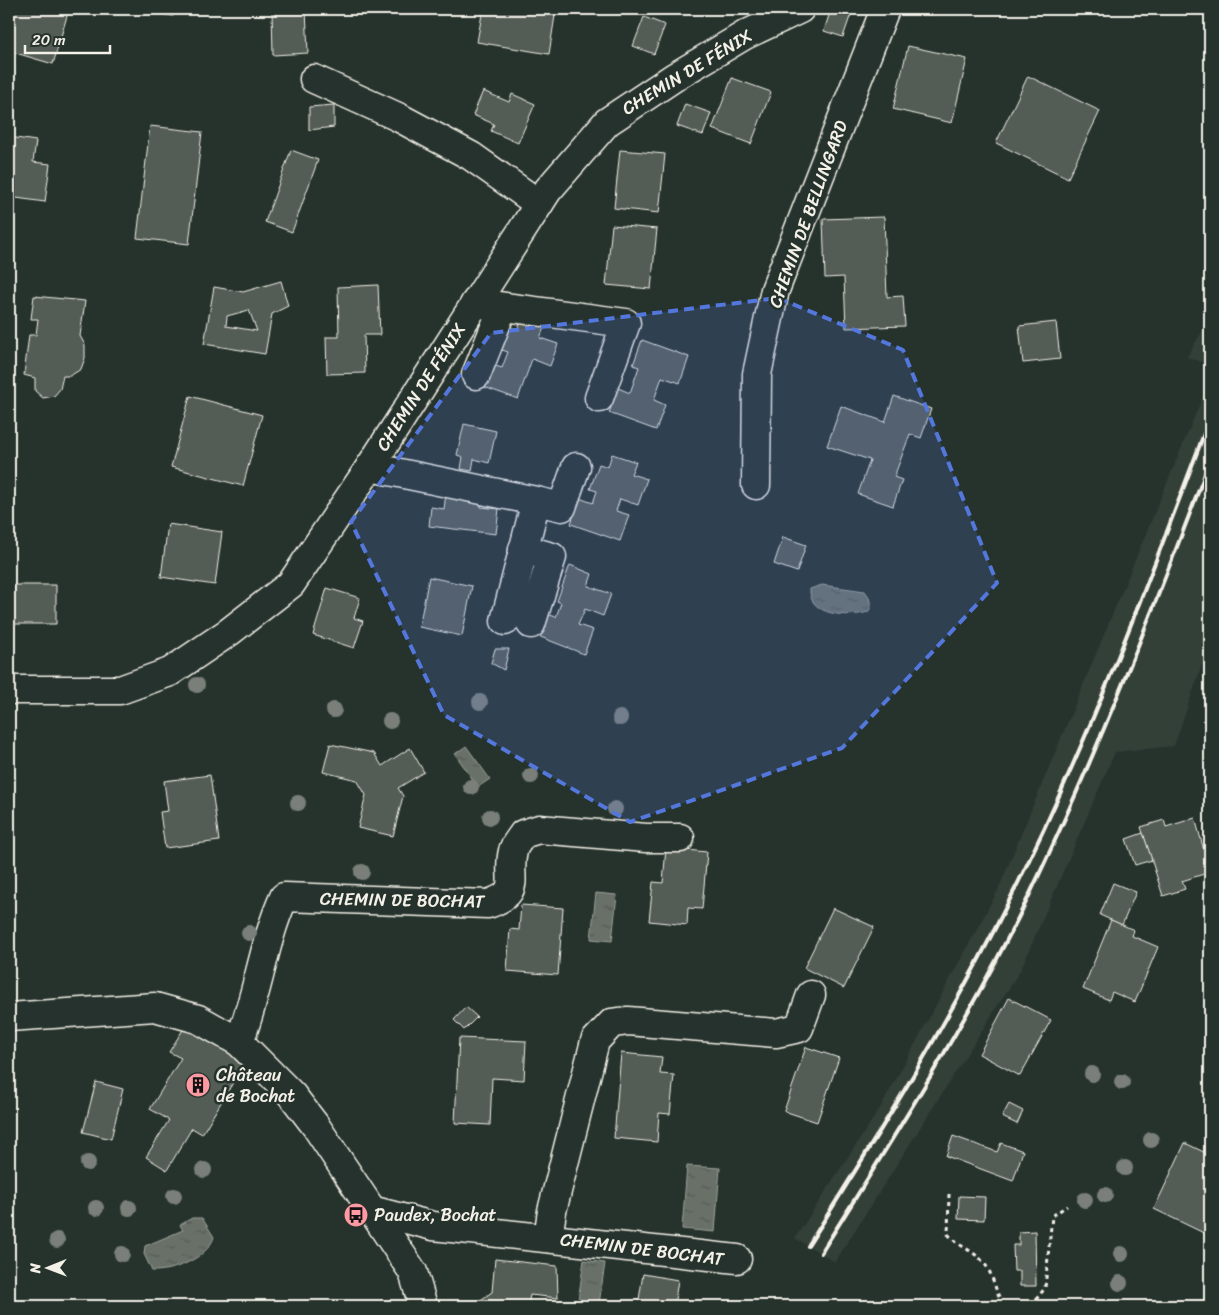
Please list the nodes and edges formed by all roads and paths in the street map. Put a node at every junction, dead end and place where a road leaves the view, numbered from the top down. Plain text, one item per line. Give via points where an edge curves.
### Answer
1 (800, 9) edge
2 (885, 9) edge
3 (314, 79) dead end
4 (539, 204) junction
5 (475, 303) junction
6 (503, 307) junction
7 (476, 375) dead end
8 (599, 398) dead end
9 (370, 467) junction
10 (576, 467) dead end
11 (756, 485) dead end
12 (536, 501) junction
13 (523, 549) junction
14 (505, 620) dead end
15 (531, 624) dead end
16 (9, 690) edge
17 (680, 838) dead end
18 (811, 995) dead end
19 (9, 1017) edge
20 (239, 1042) junction
21 (949, 1194) dead end
22 (1067, 1206) dead end
23 (371, 1210) junction
24 (548, 1238) junction
25 (737, 1260) dead end
26 (423, 1306) edge
27 (1004, 1306) edge
28 (1031, 1306) edge

1 - 4 street, CHEMIN DE FÉNIX via 746,35 607,122
2 - 11 street, CHEMIN DE BELLINGARD via 775,290 757,374
3 - 4 street via 471,156
4 - 5 street, CHEMIN DE FÉNIX
5 - 6 street
5 - 9 street, CHEMIN DE FÉNIX
6 - 7 street
6 - 8 street via 626,323
9 - 12 street
9 - 16 street, CHEMIN DE FÉNIX via 291,584 170,672 120,690
10 - 12 street via 562,507
12 - 13 street
13 - 14 street
13 - 15 street via 552,557
17 - 20 street, CHEMIN DE BOCHAT via 539,830 523,834 513,850 511,887 504,899 488,904 284,897
18 - 24 street, CHEMIN DE BOCHAT via 798,1028 776,1033 628,1021 612,1023 595,1041
19 - 20 street via 155,1007 198,1019
20 - 23 street via 292,1095
21 - 27 path via 948,1234 955,1244 975,1253 986,1264
22 - 28 path via 1052,1216 1045,1288
23 - 24 street, CHEMIN DE BOCHAT via 433,1226
23 - 26 street via 413,1272
24 - 25 street, CHEMIN DE BOCHAT

